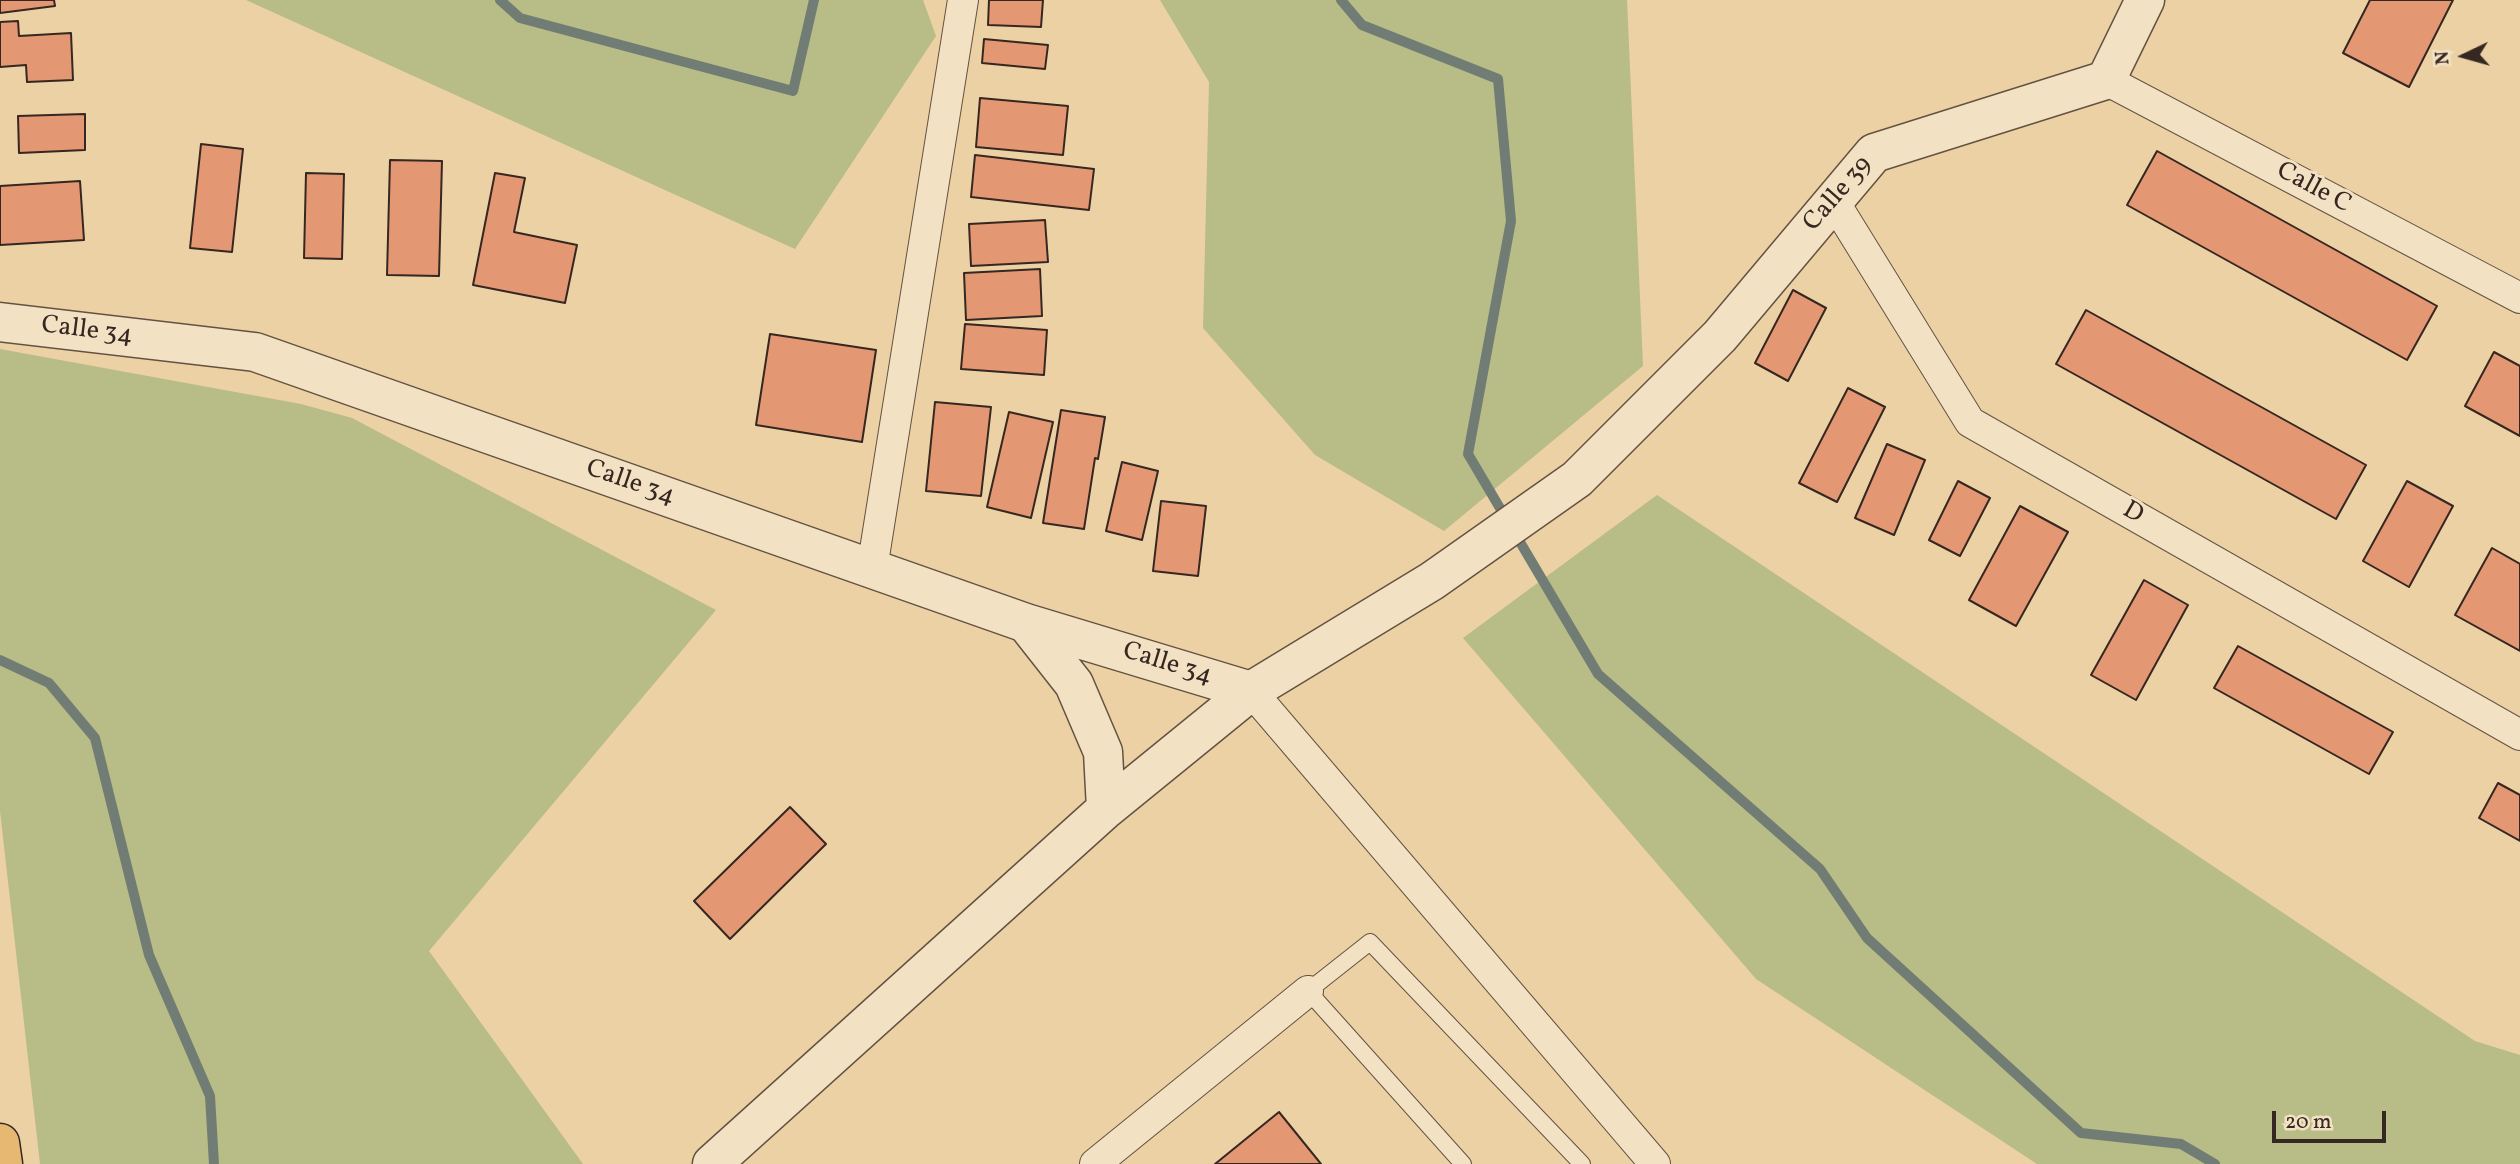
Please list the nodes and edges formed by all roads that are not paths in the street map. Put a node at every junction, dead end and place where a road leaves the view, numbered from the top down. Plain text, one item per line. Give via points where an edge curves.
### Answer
1 (963, 0) edge
2 (2145, 0) edge
3 (2106, 80) junction
4 (1833, 200) junction
5 (2520, 298) edge
6 (0, 322) edge
7 (872, 569) junction
8 (1026, 623) junction
9 (1251, 691) junction
10 (2520, 734) edge
11 (1106, 810) junction
12 (1308, 991) junction
13 (0, 1143) edge
14 (1108, 1159) edge
15 (2, 1164) edge
16 (712, 1164) edge
17 (1463, 1164) edge
18 (1582, 1164) edge
19 (1655, 1164) edge

1 - 7 street
2 - 3 street
3 - 4 street, Calle 39 via 1874,153
3 - 5 street, Calle C
4 - 9 street, Calle 39 via 1720,336 1577,479 1432,581
4 - 10 street, D via 1970,422
6 - 7 street, Calle 34 via 255,352
7 - 8 street, Calle 34
8 - 9 street, Calle 34
8 - 11 street via 1074,684 1103,752
9 - 11 street, Calle 39
9 - 19 street
11 - 16 street, Calle 39
12 - 14 street
12 - 17 lane
12 - 18 lane via 1370,942
13 - 15 highway

